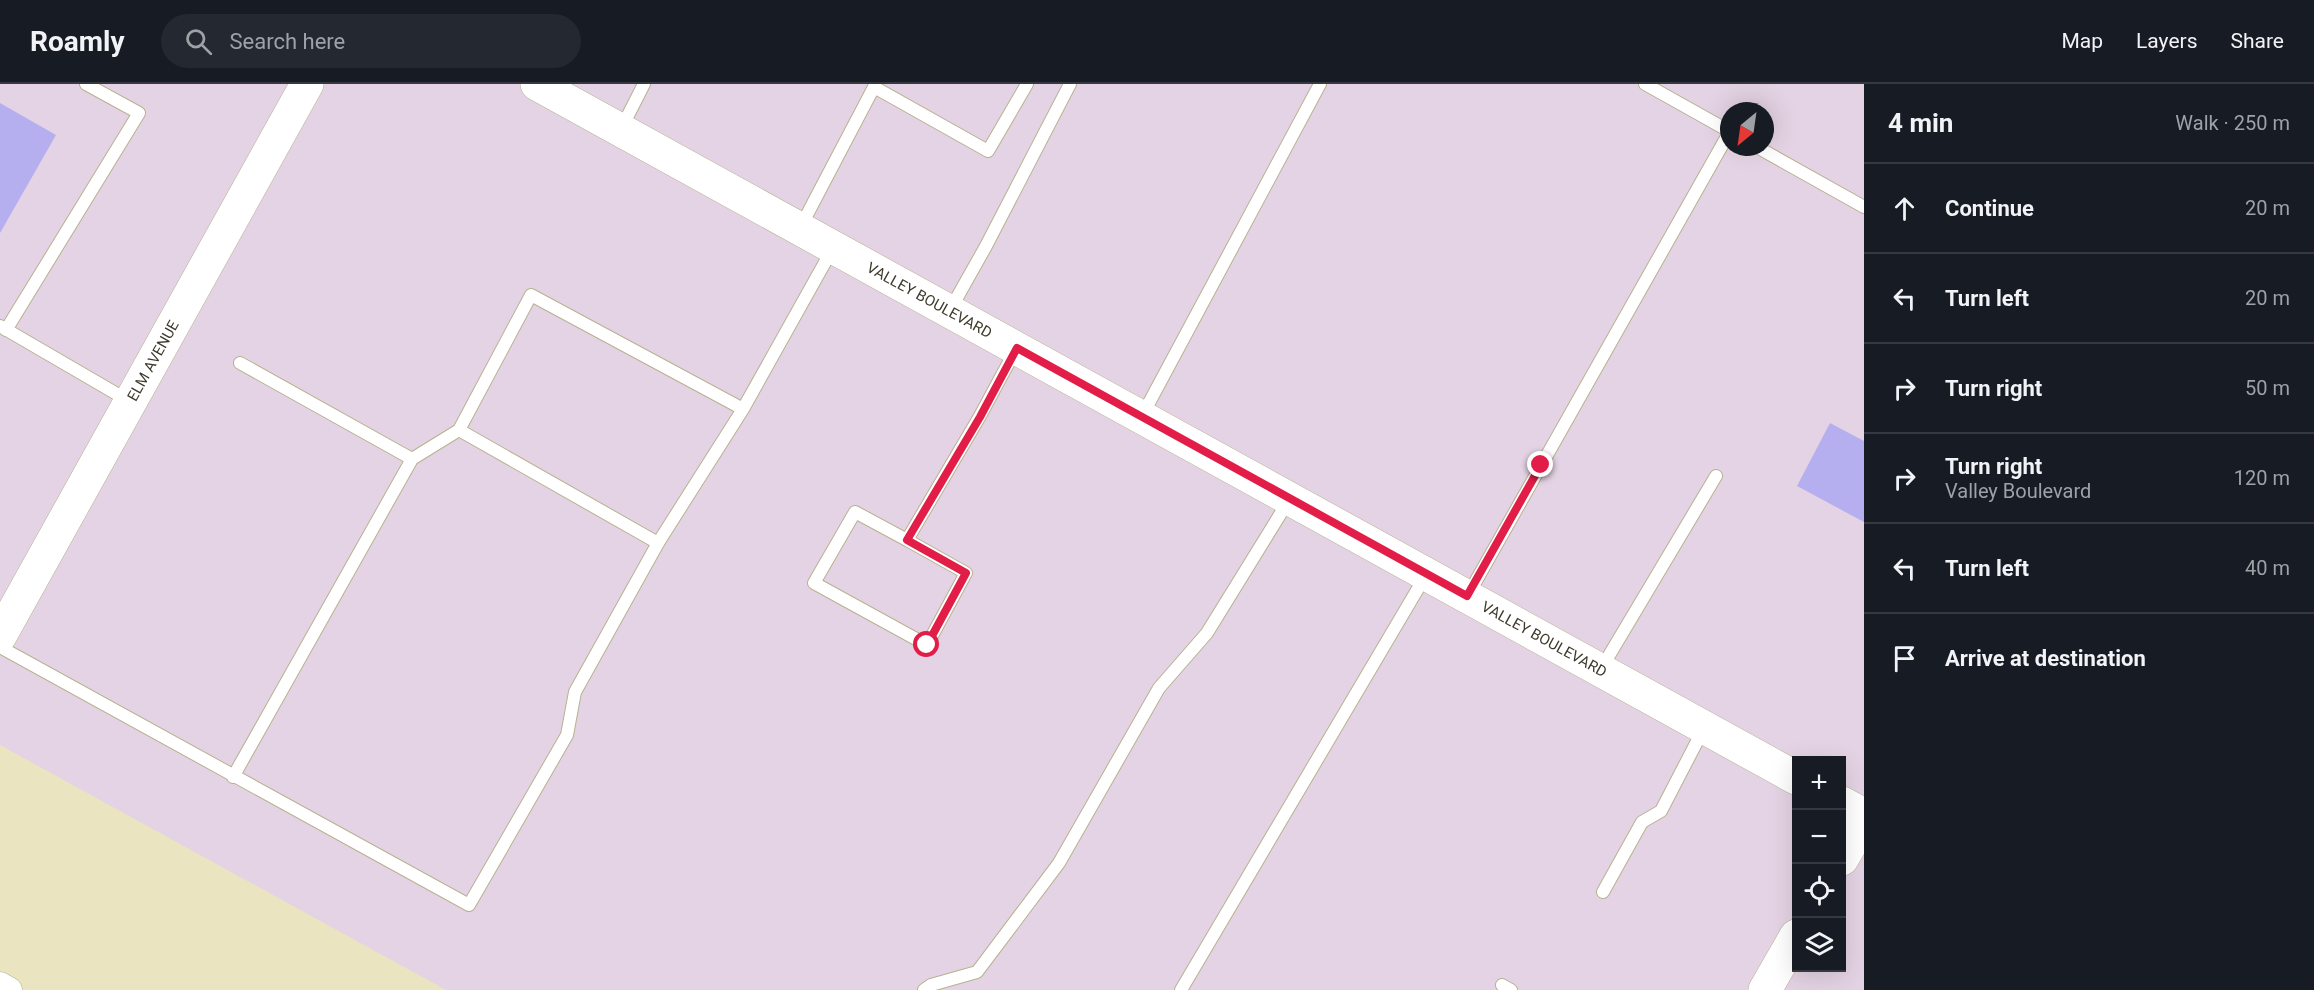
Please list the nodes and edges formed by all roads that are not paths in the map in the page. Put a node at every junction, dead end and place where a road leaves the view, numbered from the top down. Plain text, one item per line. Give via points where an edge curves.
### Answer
1 (86, 84) edge
2 (307, 84) edge
3 (537, 84) edge
4 (644, 84) edge
5 (1027, 84) edge
6 (1070, 84) edge
7 (1320, 84) edge
8 (1645, 84) edge
9 (1720, 127) edge
10 (620, 130) junction
11 (1720, 148) edge
12 (1773, 156) edge
13 (1864, 207) edge
14 (800, 229) junction
15 (833, 247) junction
16 (949, 311) junction
17 (3, 328) edge
18 (1017, 348) junction
19 (240, 363) dead end
20 (129, 401) junction
21 (743, 409) junction
22 (1142, 417) junction
23 (459, 430) junction
24 (412, 459) junction
25 (1716, 476) dead end
26 (1290, 499) junction
27 (907, 540) junction
28 (658, 543) junction
29 (1427, 574) junction
30 (1467, 596) junction
31 (0, 636) edge
32 (0, 647) edge
33 (1601, 670) junction
34 (1704, 727) junction
35 (1792, 775) edge
36 (233, 777) junction
37 (1846, 805) edge
38 (1864, 815) edge
39 (1864, 821) edge
40 (1846, 852) edge
41 (1603, 892) dead end
42 (1792, 944) edge
43 (0, 985) edge
44 (9, 990) edge
45 (924, 990) edge
46 (1181, 990) edge
47 (1765, 990) edge

1 - 17 lane via 139,113
2 - 20 main road, ELM AVENUE
3 - 10 main road, VALLEY BOULEVARD
4 - 10 lane
5 - 14 lane via 988,151 874,87
6 - 16 lane
7 - 22 lane
8 - 9 lane
10 - 14 main road, VALLEY BOULEVARD
11 - 30 lane
12 - 13 lane
14 - 15 main road, VALLEY BOULEVARD
15 - 16 main road, VALLEY BOULEVARD
15 - 21 lane
16 - 18 main road, VALLEY BOULEVARD
17 - 20 lane
18 - 22 main road, VALLEY BOULEVARD
18 - 27 lane
19 - 24 lane
20 - 31 main road, ELM AVENUE
21 - 23 lane via 531,295
21 - 28 lane
22 - 26 main road, VALLEY BOULEVARD
23 - 24 lane
23 - 28 lane
24 - 36 lane
25 - 33 lane
26 - 29 main road, VALLEY BOULEVARD
26 - 45 lane via 1207,633 1159,688 1059,863 977,972
27 - 27 lane via 855,512 813,583 927,645 966,573
28 - 36 lane via 576,692 567,735 469,905
29 - 30 main road, VALLEY BOULEVARD
29 - 46 lane
30 - 33 main road, VALLEY BOULEVARD
32 - 36 lane
33 - 34 main road, VALLEY BOULEVARD
34 - 35 main road, VALLEY BOULEVARD
34 - 41 lane via 1661,811 1642,822
37 - 38 main road
39 - 40 main road
42 - 47 main road
43 - 44 street

